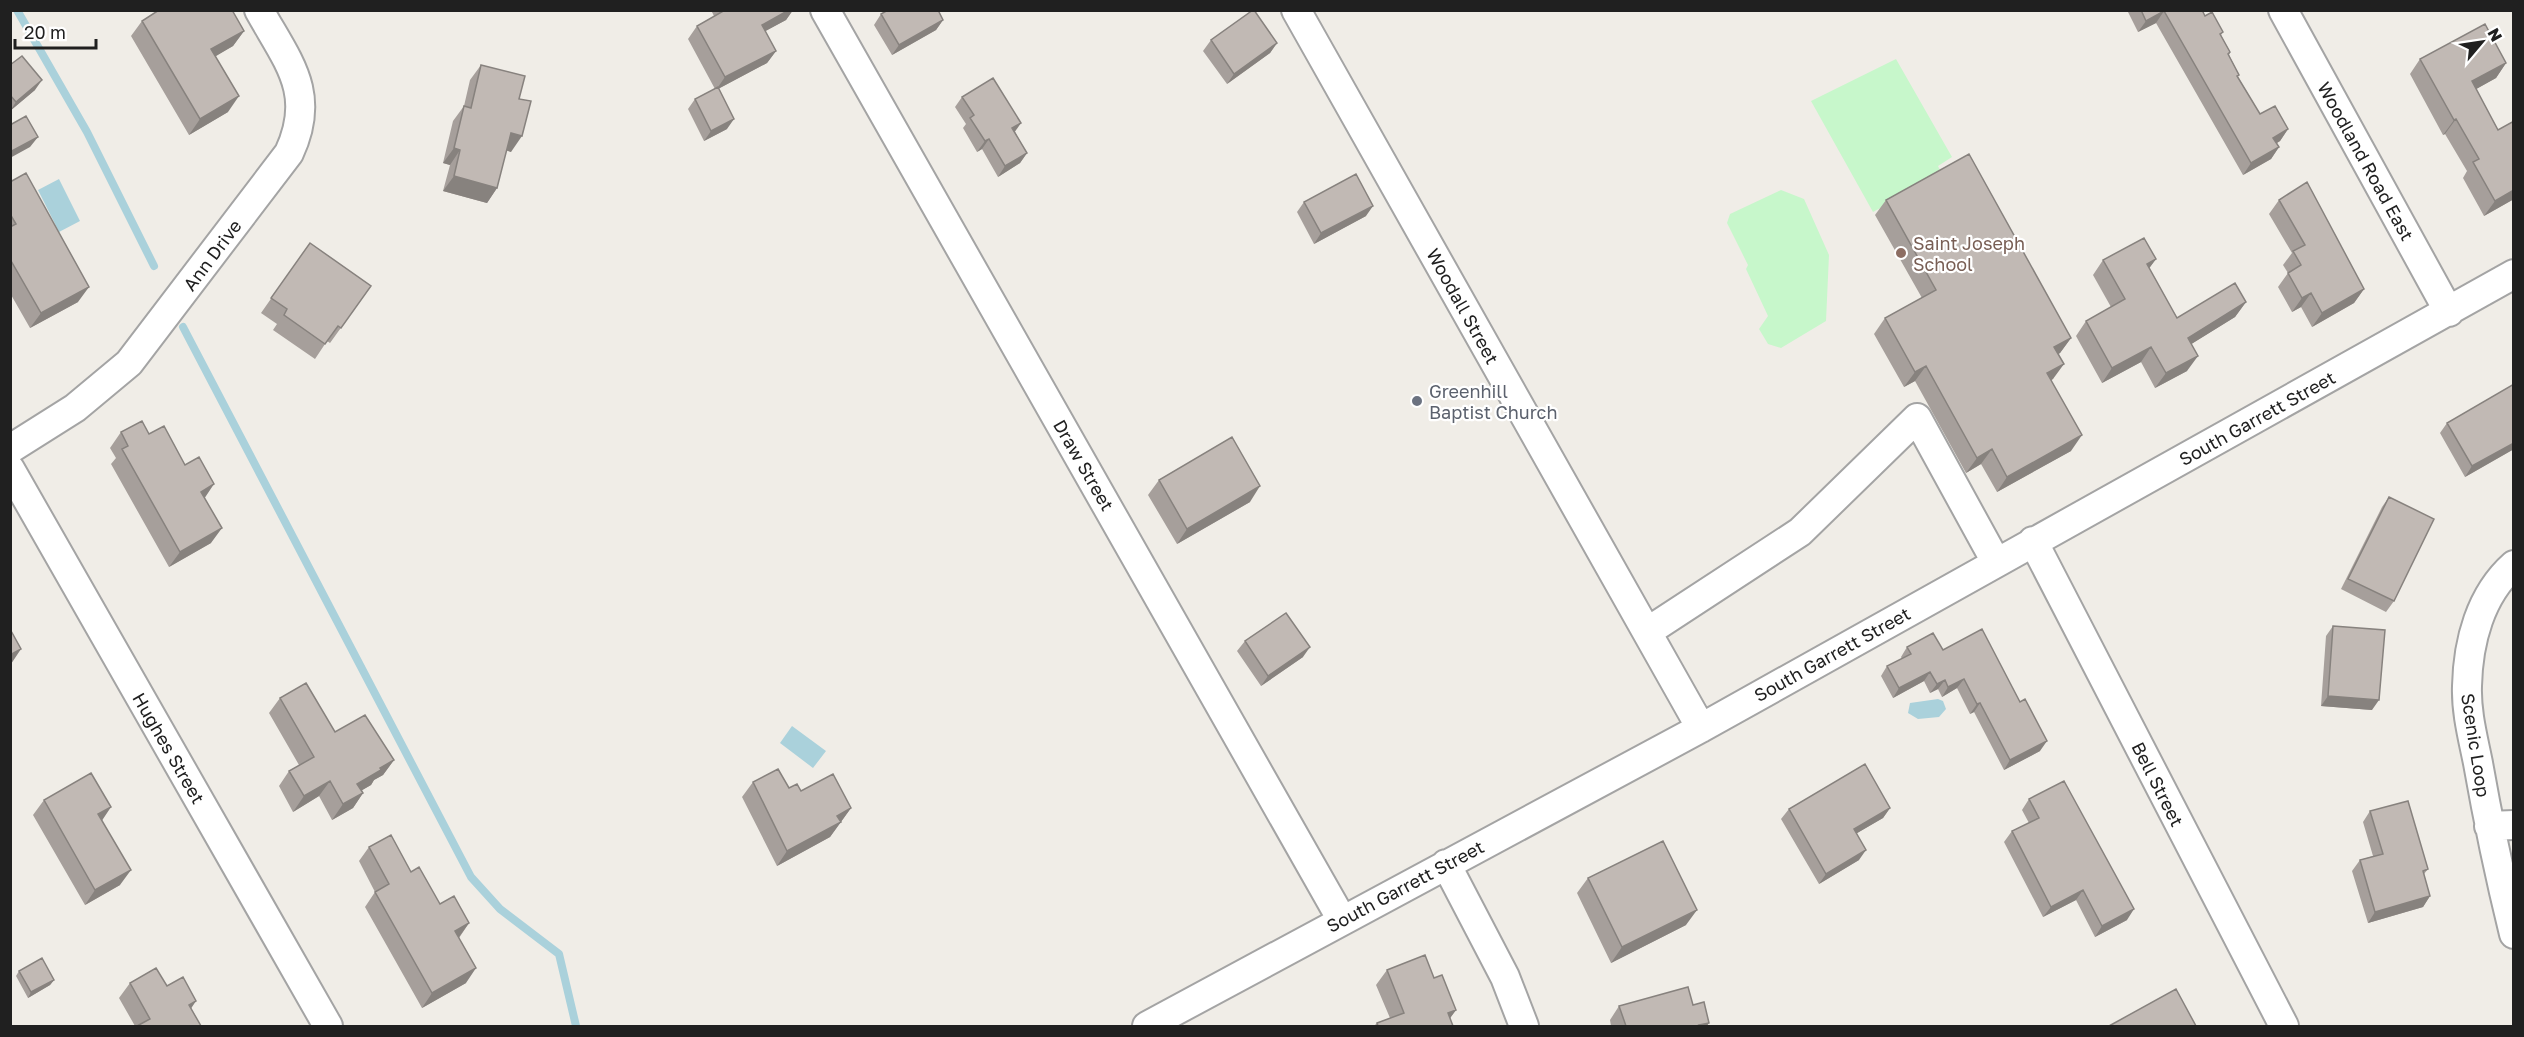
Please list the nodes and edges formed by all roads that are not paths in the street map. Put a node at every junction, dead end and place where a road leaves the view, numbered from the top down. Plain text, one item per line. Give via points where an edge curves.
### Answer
1 (259, 10) edge
2 (825, 10) edge
3 (1296, 10) edge
4 (2283, 10) edge
5 (2514, 274) edge
6 (2449, 312) junction
7 (10, 449) edge
8 (10, 469) edge
9 (2033, 541) junction
10 (1996, 562) junction
11 (2514, 565) edge
12 (1647, 632) junction
13 (1701, 728) junction
14 (2501, 825) edge
15 (1446, 864) junction
16 (1342, 920) junction
17 (2514, 934) edge
18 (328, 1026) edge
19 (1147, 1026) edge
20 (1524, 1026) edge
21 (2284, 1026) edge

1 - 7 street, Ann Drive via 293,71 300,92 299,132 289,153 129,363 75,408
2 - 16 street, Draw Street
3 - 12 street, Woodall Street
4 - 6 street, Woodland Road East
5 - 6 street, South Garrett Street
6 - 9 street, South Garrett Street
8 - 18 street, Hughes Street
9 - 10 street, South Garrett Street
9 - 21 street, Bell Street
10 - 12 street via 1917,418 1800,532
10 - 13 street, South Garrett Street
11 - 14 street, Scenic Loop via 2482,607 2467,686 2469,714
12 - 13 street, Woodall Street
13 - 15 street, South Garrett Street
14 - 17 street, Scenic Loop
15 - 16 street, South Garrett Street
15 - 20 street via 1505,977
16 - 19 street, South Garrett Street

